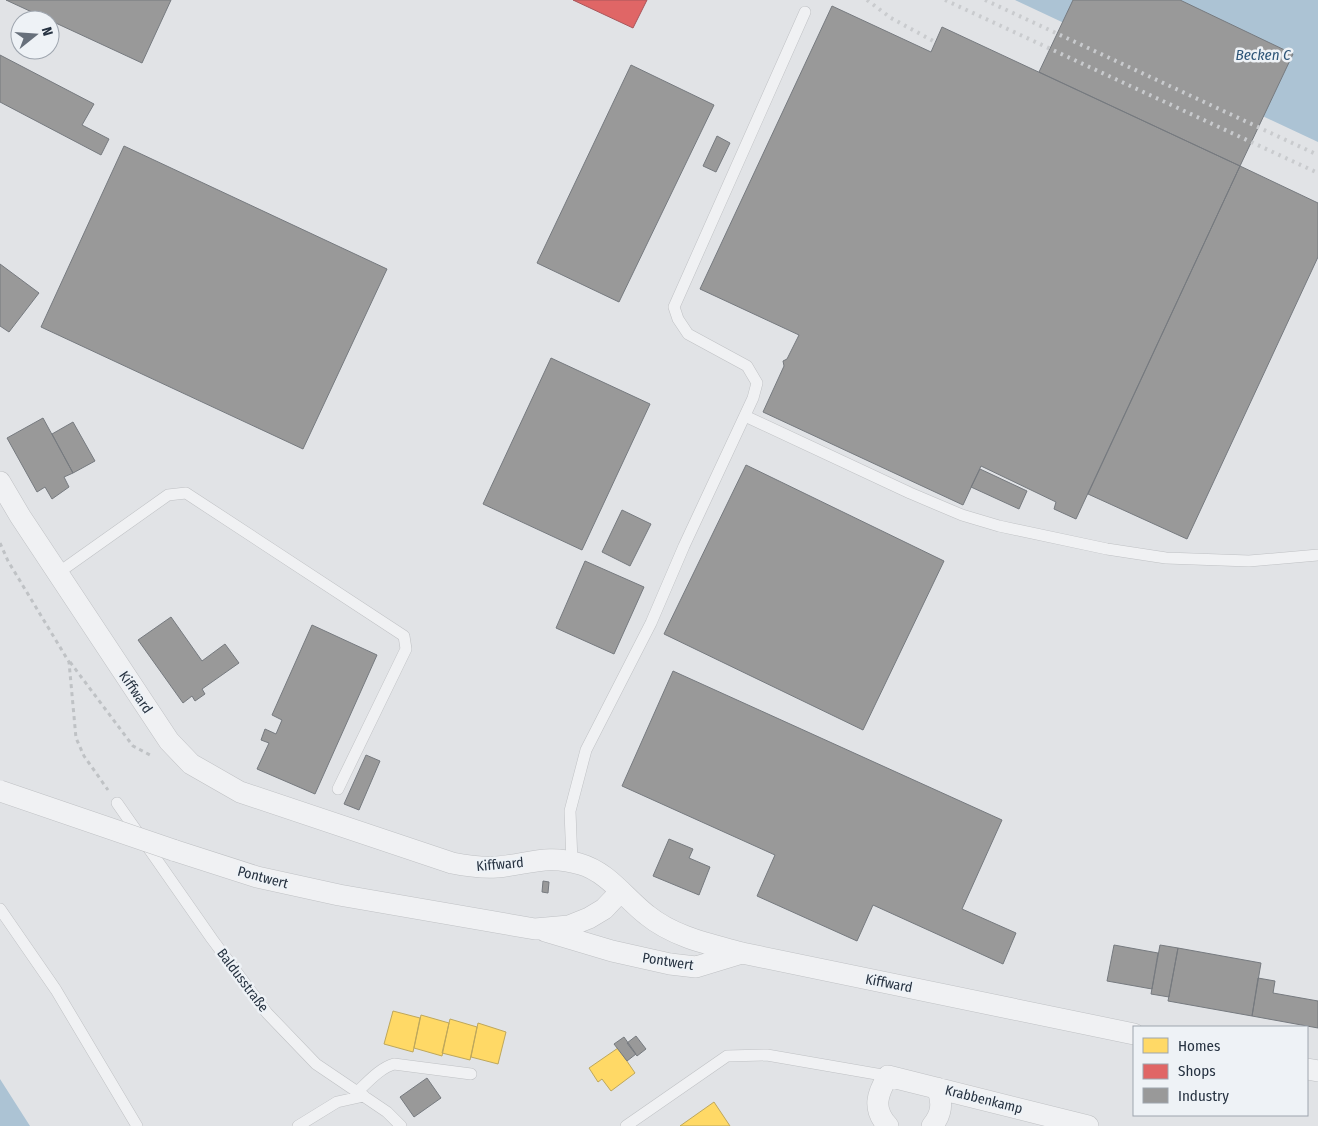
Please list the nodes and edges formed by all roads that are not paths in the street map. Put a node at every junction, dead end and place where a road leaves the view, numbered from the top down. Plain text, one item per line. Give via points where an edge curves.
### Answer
1 (805, 12) dead end
2 (745, 416) junction
3 (0, 482) edge
4 (1316, 552) edge
5 (58, 574) junction
6 (338, 789) dead end
7 (0, 791) edge
8 (117, 803) road end
9 (572, 862) junction
10 (621, 891) junction
11 (0, 910) edge
12 (535, 929) junction
13 (742, 954) junction
14 (1133, 1034) edge
15 (471, 1074) dead end
16 (888, 1076) junction
17 (938, 1088) junction
18 (361, 1094) junction
19 (138, 1126) edge
20 (298, 1126) edge
21 (401, 1126) edge
22 (626, 1126) edge
23 (888, 1126) edge
24 (932, 1126) edge
25 (1088, 1126) edge

1 - 2 lane via 674,307 688,334 747,366 757,382
2 - 4 lane via 910,493 962,515 999,526 1166,558 1249,561
2 - 9 lane via 651,623 586,750 570,811
3 - 5 street, Kiffward
5 - 6 lane via 168,494 186,493 404,636 406,649
5 - 9 street, Kiffward via 169,741 191,764 213,778 282,807 452,863 498,867 556,858
7 - 12 street, Pontwert, bridge via 257,877 338,895
8 - 18 lane, Baldusstraße via 267,1013 316,1064
9 - 10 street, Kiffward via 605,877
10 - 12 street, Pontwert via 604,909 589,918 569,926
10 - 13 street, Kiffward via 646,915 671,931
11 - 19 lane via 56,990
12 - 13 street, Pontwert via 670,964 696,967
13 - 14 street, Kiffward
15 - 18 lane via 394,1064
16 - 17 street, Krabbenkamp
16 - 22 lane via 767,1055 728,1056
16 - 23 street via 878,1098 878,1109
17 - 24 street, Krabbenkamp via 941,1108
17 - 25 street, Krabbenkamp
18 - 20 lane via 337,1102
18 - 21 lane, Baldusstraße

